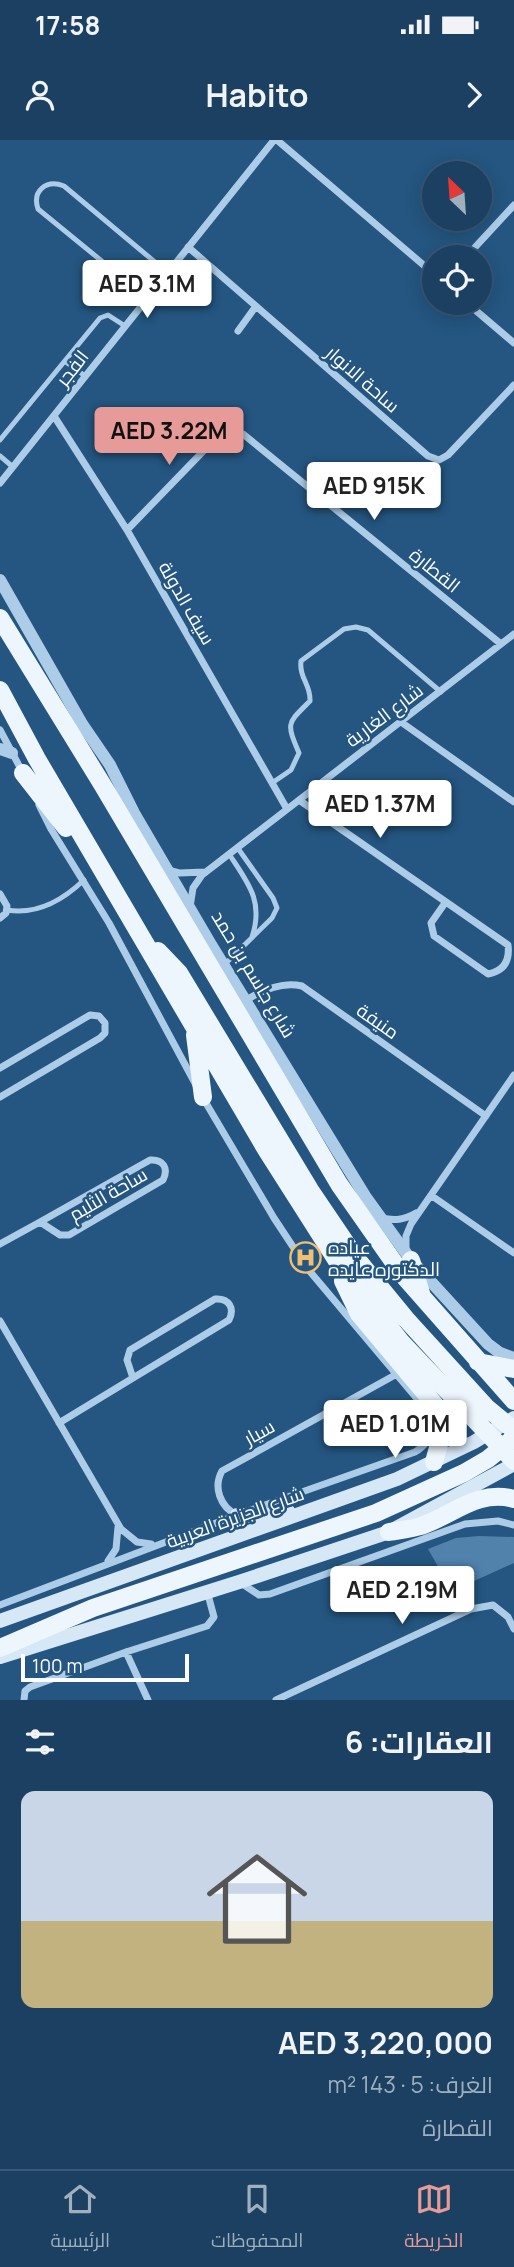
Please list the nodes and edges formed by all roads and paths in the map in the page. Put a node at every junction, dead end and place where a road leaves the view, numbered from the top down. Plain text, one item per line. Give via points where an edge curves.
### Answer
1 (275, 140) edge
2 (514, 205) edge
3 (477, 245) edge
4 (188, 247) junction
5 (422, 264) edge
6 (168, 273) junction
7 (147, 298) junction
8 (257, 306) junction
9 (481, 315) edge
10 (125, 326) junction
11 (238, 331) dead end
12 (514, 342) edge
13 (66, 362) junction
14 (85, 376) junction
15 (514, 385) edge
16 (54, 415) junction
17 (0, 440) edge
18 (0, 456) edge
19 (13, 467) junction
20 (0, 484) edge
21 (127, 530) junction
22 (0, 580) edge
23 (0, 618) edge
24 (514, 634) edge
25 (501, 644) junction
26 (441, 692) junction
27 (1, 693) edge
28 (401, 722) junction
29 (0, 730) edge
30 (6, 751) edge
31 (23, 773) junction
32 (272, 783) junction
33 (102, 784) junction
34 (299, 800) junction
35 (514, 802) edge
36 (287, 809) junction
37 (134, 813) junction
38 (237, 847) junction
39 (89, 849) junction
40 (229, 854) junction
41 (167, 869) junction
42 (206, 872) junction
43 (259, 878) junction
44 (83, 880) junction
45 (250, 885) junction
46 (0, 894) edge
47 (445, 903) junction
48 (190, 908) junction
49 (7, 909) junction
50 (0, 918) edge
51 (142, 937) junction
52 (251, 939) junction
53 (210, 943) joint
54 (216, 967) junction
55 (245, 1001) junction
56 (193, 1025) junction
57 (0, 1069) edge
58 (514, 1076) edge
59 (0, 1097) edge
60 (203, 1097) junction
61 (486, 1116) junction
62 (432, 1196) junction
63 (420, 1211) junction
64 (381, 1218) junction
65 (40, 1222) junction
66 (0, 1244) edge
67 (514, 1253) edge
68 (408, 1255) junction
69 (337, 1261) junction
70 (422, 1297) junction
71 (0, 1321) edge
72 (514, 1358) edge
73 (478, 1362) junction
74 (514, 1369) edge
75 (395, 1375) junction
76 (133, 1378) junction
77 (514, 1401) edge
78 (60, 1423) junction
79 (487, 1435) junction
80 (511, 1440) edge
81 (434, 1462) junction
82 (514, 1499) edge
83 (314, 1510) junction
84 (237, 1515) junction
85 (117, 1523) junction
86 (513, 1524) edge
87 (389, 1532) junction
88 (155, 1544) junction
89 (105, 1564) junction
90 (239, 1582) junction
91 (207, 1591) junction
92 (0, 1605) edge
93 (0, 1621) edge
94 (514, 1629) edge
95 (0, 1648) edge
96 (126, 1652) junction
97 (0, 1657) edge
98 (24, 1700) edge
99 (148, 1700) edge
100 (275, 1700) edge

1 - 4 street, الفجر
1 - 5 street
2 - 3 street
4 - 6 street, الفجر
4 - 8 street, ساحة الانوار
6 - 7 street, الفجر
6 - 7 lane via 64,186 48,183 41,187 35,202 38,209
7 - 10 street, الفجر
8 - 11 street
8 - 15 street, ساحة الانوار via 428,456 439,460 449,455
9 - 12 street
10 - 13 lane via 104,316
10 - 14 street, الفجر
13 - 14 lane
13 - 17 lane
14 - 16 street, الفجر
16 - 19 street, الفجر
16 - 21 street, سيف الدولة
18 - 19 lane
19 - 20 street, الفجر
21 - 25 street, القطارة via 217,437 231,430 243,434
21 - 32 street, سيف الدولة
22 - 37 street, شارع جاسم بن حمد
23 - 33 main road, شارع جاسم بن حمد
24 - 25 street, شارع الغارية
25 - 26 street, شارع الغارية
26 - 28 street, شارع الغارية
26 - 32 lane via 368,630 344,629 300,661 299,672 310,701 289,727 299,753 291,771
27 - 39 main road
28 - 34 street, شارع الغارية
28 - 35 street
29 - 30 street
30 - 31 street
31 - 39 main road via 69,833
31 - 44 street
32 - 36 street, سيف الدولة
33 - 37 main road
33 - 54 main road, شارع جاسم بن حمد
34 - 36 street, شارع الغارية
34 - 47 street
36 - 38 street, شارع الغارية
37 - 41 street, شارع جاسم بن حمد
38 - 40 street, شارع الغارية
38 - 43 lane
39 - 51 main road
40 - 42 street, شارع الغارية
40 - 45 lane
41 - 42 street
41 - 48 street, شارع جاسم بن حمد
42 - 48 street, شارع الغارية via 195,883
43 - 45 lane
43 - 52 lane via 276,908
44 - 49 lane via 54,904 18,912
44 - 60 street
45 - 52 lane via 257,912
46 - 49 street
47 - 47 street via 431,923 434,936 488,974 498,972 506,965 508,946
48 - 53 street, شارع جاسم بن حمد
49 - 50 street
51 - 56 main road
51 - 80 main road via 178,973 350,1251
52 - 54 lane
53 - 54 main road
54 - 55 street, شارع جاسم بن حمد
54 - 70 main road, شارع جاسم بن حمد via 339,1184
55 - 61 street, منيفة via 289,983 302,986
55 - 64 street, شارع جاسم بن حمد
56 - 60 main road
56 - 69 main road
57 - 59 street via 90,1015 105,1023 100,1038
58 - 61 street
60 - 75 street via 307,1268
61 - 62 street
62 - 63 street
62 - 67 street
63 - 64 street via 406,1219
63 - 68 street via 406,1236
64 - 68 street, شارع جاسم بن حمد
65 - 65 street, ساحة الثليم via 60,1235 69,1235 163,1180 164,1166 150,1160
65 - 66 street, ساحة الثليم
68 - 70 main road
68 - 72 street, شارع جاسم بن حمد via 488,1344
69 - 79 main road via 401,1343
69 - 81 main road via 359,1314 441,1412
70 - 73 main road, شارع جاسم بن حمد
71 - 78 street
73 - 74 main road
73 - 77 main road, شارع جاسم بن حمد
75 - 84 street, سيار via 222,1471 217,1489 227,1508
75 - 84 street, شارع الجزيرة العربية via 424,1407 432,1428 427,1444
76 - 76 street via 226,1322 232,1314 230,1304 215,1299 134,1348 127,1357
76 - 78 street
78 - 85 street
79 - 80 main road
79 - 81 main road, شارع الجزيرة العربية
80 - 87 main road
80 - 95 main road via 464,1473 376,1513 93,1608
81 - 83 main road, شارع الجزيرة العربية
82 - 87 main road via 479,1499 422,1525
83 - 84 main road
83 - 93 main road, شارع الجزيرة العربية
84 - 88 street, شارع الجزيرة العربية
85 - 88 street via 131,1539
85 - 89 street via 116,1549
86 - 90 street via 465,1524 270,1594 259,1595
87 - 90 main road
88 - 89 street, شارع الجزيرة العربية
89 - 92 street, شارع الجزيرة العربية
90 - 91 main road
91 - 96 street via 214,1618 211,1624
91 - 97 main road
94 - 100 street via 501,1610 482,1606
96 - 98 street via 30,1687
96 - 99 street

